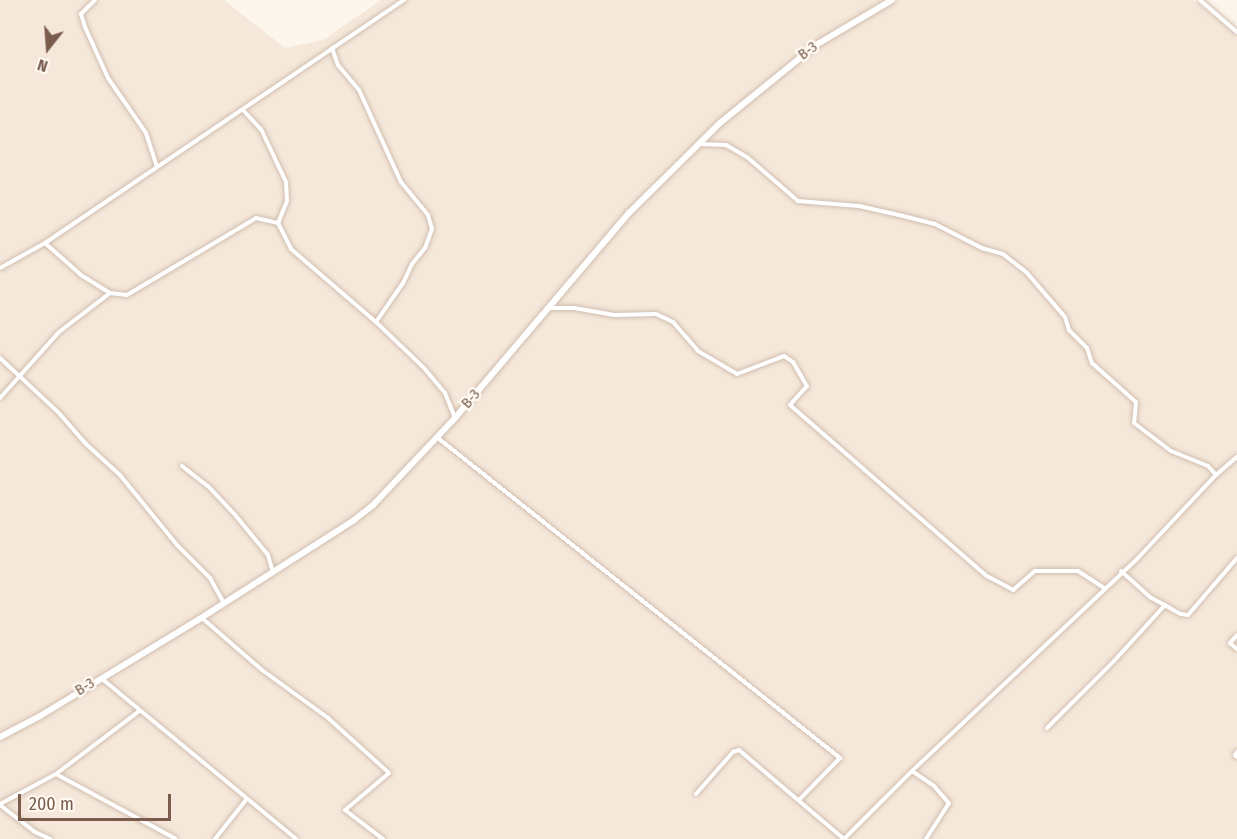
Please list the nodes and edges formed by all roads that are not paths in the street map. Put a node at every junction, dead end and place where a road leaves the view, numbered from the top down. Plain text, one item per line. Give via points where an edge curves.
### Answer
1 (95, 0) edge
2 (404, 0) edge
3 (892, 0) edge
4 (1200, 0) edge
5 (1237, 32) edge
6 (332, 48) junction
7 (243, 110) junction
8 (700, 144) junction
9 (157, 166) junction
10 (278, 223) junction
11 (45, 243) junction
12 (0, 268) edge
13 (110, 293) junction
14 (550, 308) junction
15 (376, 322) junction
16 (0, 358) edge
17 (18, 376) junction
18 (0, 398) edge
19 (455, 418) junction
20 (438, 438) junction
21 (1237, 457) edge
22 (182, 466) dead end
23 (1216, 475) junction
24 (1237, 558) edge
25 (1121, 571) junction
26 (273, 573) junction
27 (1104, 588) junction
28 (224, 603) junction
29 (1165, 605) junction
30 (201, 618) junction
31 (1237, 635) edge
32 (1237, 649) edge
33 (100, 678) junction
34 (138, 712) junction
35 (1047, 728) dead end
36 (0, 737) edge
37 (1237, 752) edge
38 (1237, 757) edge
39 (912, 771) junction
40 (56, 774) junction
41 (696, 794) dead end
42 (246, 800) junction
43 (799, 800) junction
44 (0, 804) edge
45 (50, 839) edge
46 (176, 839) edge
47 (215, 839) edge
48 (296, 839) edge
49 (383, 839) edge
50 (844, 839) edge
51 (926, 839) edge

1 - 9 street via 81,14 85,27 108,78 146,134
2 - 6 street
3 - 8 main road, B-3 via 808,51
4 - 5 street
6 - 7 street
6 - 15 street via 338,65 359,90 401,182 428,215 432,229 425,248
7 - 9 street
7 - 10 street via 261,129 286,182 287,201
8 - 14 main road, B-3 via 629,213
8 - 23 street via 726,145 747,157 798,201 908,217 935,224 1003,254 1027,273 1065,317 1069,330 1087,348 1092,363 1136,402 1134,423 1170,451 1208,466
9 - 11 street
10 - 13 street via 256,218 127,295
10 - 15 street via 291,249
11 - 12 street
11 - 13 street via 81,275
13 - 17 street via 59,332
14 - 19 main road, B-3
14 - 27 street via 614,315 656,314 673,322 698,351 736,374 784,356 793,362 807,386 790,405 987,576 1013,590 1035,571 1078,571
15 - 19 street via 445,393
16 - 17 street
17 - 18 street
17 - 28 street via 120,475 177,545 210,578
19 - 20 main road, B-3
20 - 26 main road, B-3 via 374,505
20 - 43 street via 840,758
21 - 23 street
22 - 26 street via 236,516 268,555
23 - 25 street
24 - 29 street via 1188,615
25 - 27 street
25 - 29 street
26 - 28 main road, B-3
27 - 39 street
28 - 30 main road, B-3
29 - 35 street
30 - 33 main road, B-3
30 - 49 street via 262,670 328,718 389,773 345,810
31 - 32 street via 1230,644
33 - 34 street
33 - 36 main road, B-3
34 - 40 street
34 - 42 street
37 - 38 street
39 - 50 street
39 - 51 street via 934,786 949,803
40 - 44 street
40 - 46 street
41 - 43 street via 739,750
42 - 47 street
42 - 48 street
43 - 50 street
44 - 45 street

